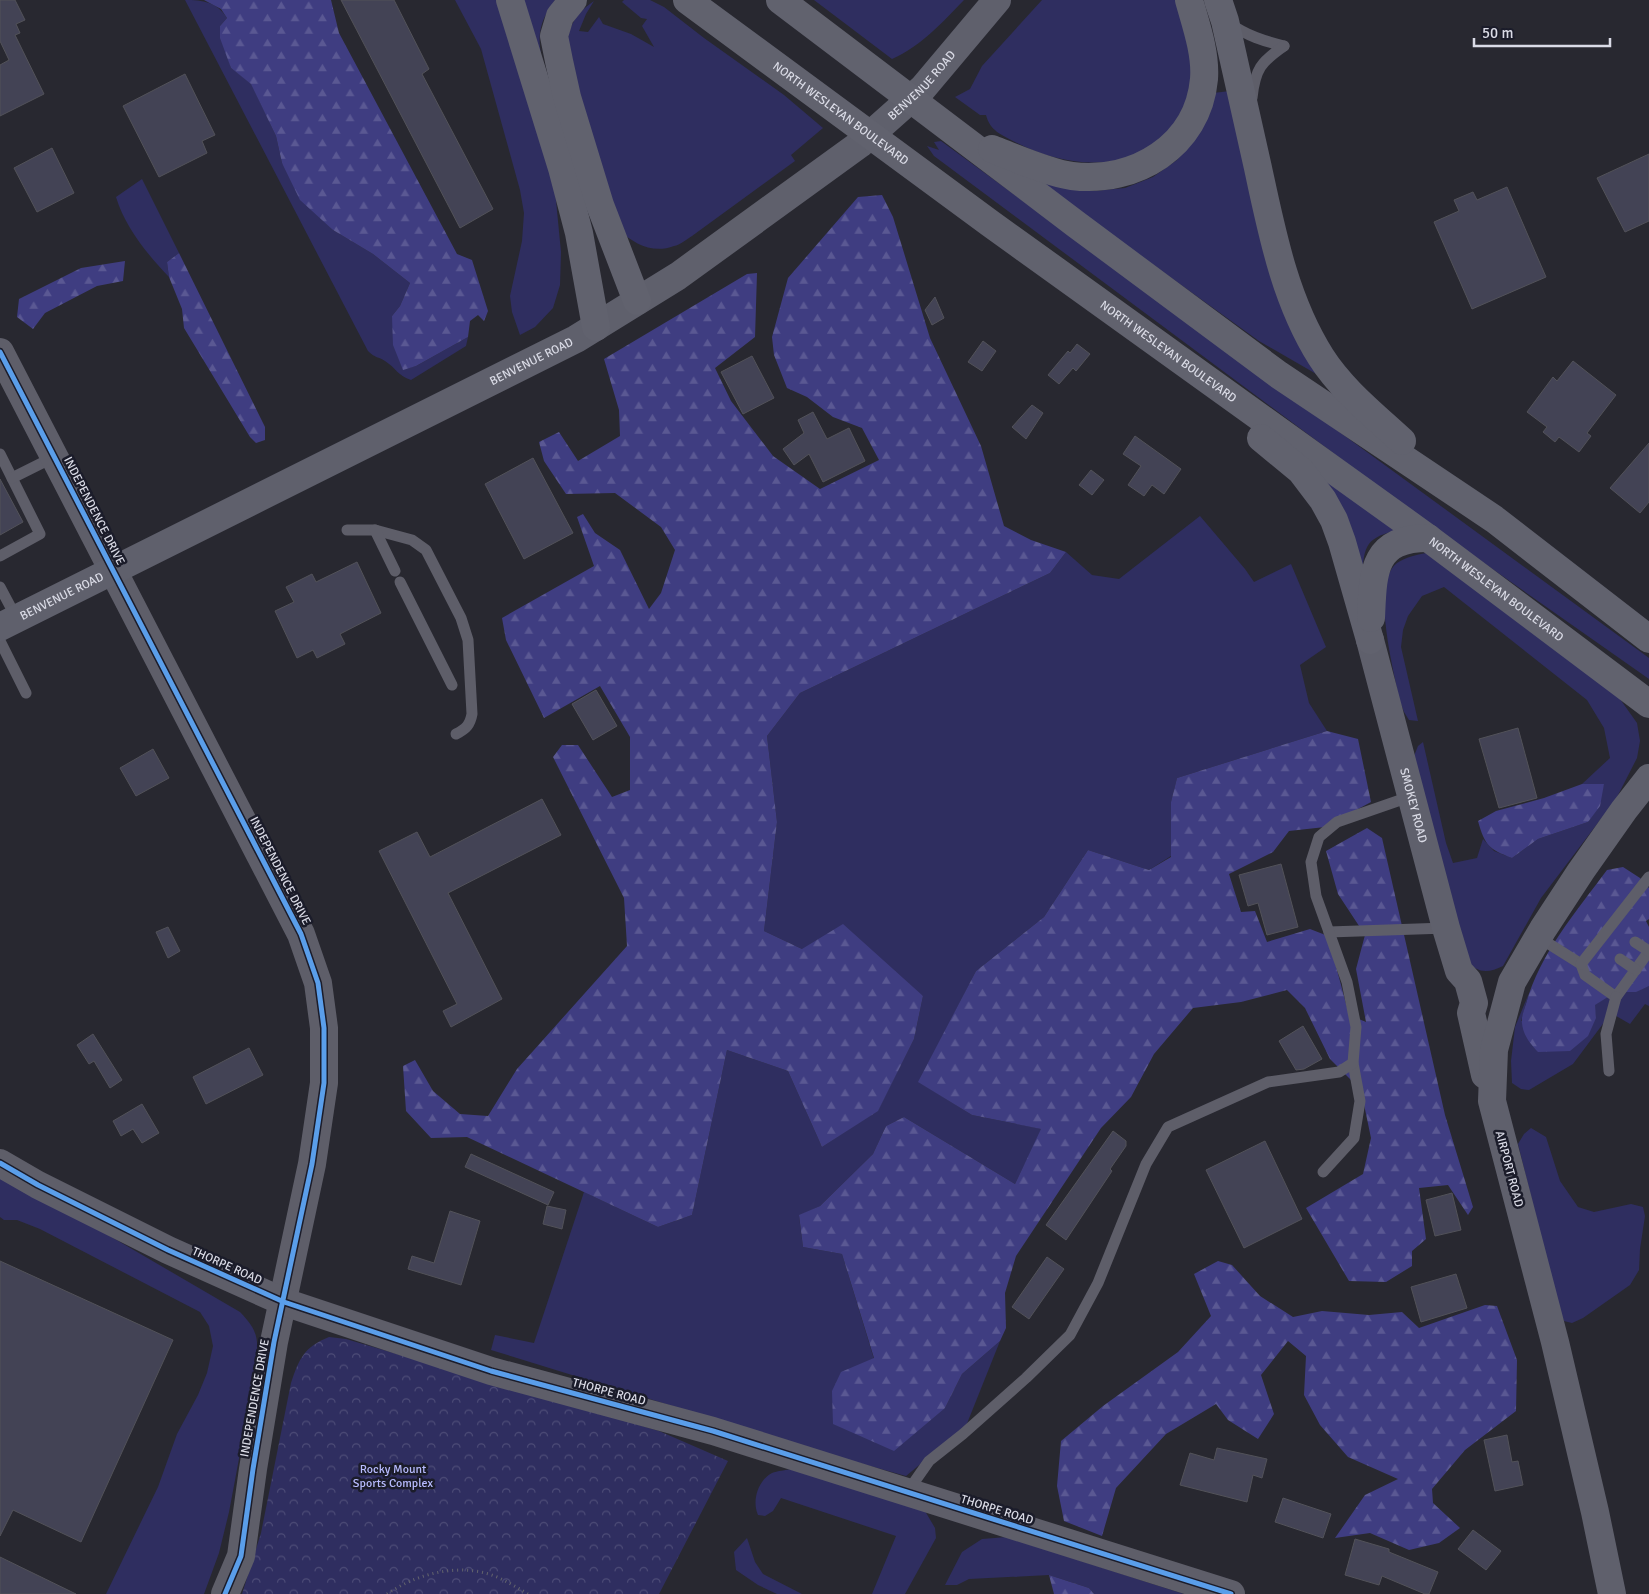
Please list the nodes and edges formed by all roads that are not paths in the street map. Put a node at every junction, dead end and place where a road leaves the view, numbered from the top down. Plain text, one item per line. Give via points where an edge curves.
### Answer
1 (510, 0) edge
2 (573, 0) edge
3 (683, 0) edge
4 (687, 0) edge
5 (780, 0) edge
6 (998, 0) edge
7 (1190, 0) edge
8 (1222, 10) edge
9 (723, 26) junction
10 (967, 140) junction
11 (1252, 140) junction
12 (637, 301) junction
13 (596, 326) junction
14 (1141, 331) junction
15 (1, 358) edge
16 (54, 457) junction
17 (1, 458) edge
18 (12, 478) junction
19 (1469, 503) junction
20 (348, 530) dead end
21 (375, 530) junction
22 (1428, 538) junction
23 (0, 556) edge
24 (114, 571) junction
25 (395, 571) dead end
26 (400, 582) dead end
27 (0, 587) edge
28 (8, 623) edge
29 (1649, 638) edge
30 (1370, 640) junction
31 (0, 641) edge
32 (452, 685) dead end
33 (26, 693) dead end
34 (1649, 704) edge
35 (456, 734) dead end
36 (1649, 778) edge
37 (1412, 796) junction
38 (1649, 877) edge
39 (1644, 890) edge
40 (1446, 928) junction
41 (1329, 932) junction
42 (1538, 937) junction
43 (1635, 942) dead end
44 (1649, 951) edge
45 (1620, 960) dead end
46 (1581, 964) junction
47 (1636, 970) junction
48 (1616, 997) junction
49 (1353, 1063) junction
50 (1609, 1071) dead end
51 (1492, 1102) junction
52 (0, 1163) edge
53 (1323, 1172) dead end
54 (284, 1302) junction
55 (908, 1492) junction
56 (225, 1594) edge
57 (1231, 1594) edge
58 (1612, 1594) edge

1 - 13 highway via 562,168 579,233
2 - 12 highway via 560,16 554,36 559,61 600,205
3 - 9 highway
4 - 9 highway, NORTH WESLEYAN BOULEVARD
5 - 10 highway
6 - 12 main road, BENVENUE ROAD via 923,88 860,144 678,276
7 - 10 highway via 1202,56 1204,78 1200,99 1194,116 1160,157 1133,170 1100,177 1070,176
8 - 11 highway
8 - 11 lane via 1241,32 1284,46 1265,59 1254,78
9 - 14 highway, NORTH WESLEYAN BOULEVARD
10 - 19 highway via 1279,375
11 - 19 highway via 1282,270 1297,312 1321,358 1346,389
12 - 13 main road, BENVENUE ROAD
13 - 24 main road, BENVENUE ROAD via 576,339
14 - 22 highway, NORTH WESLEYAN BOULEVARD
14 - 30 highway via 1301,472 1323,500 1342,542
15 - 16 street, INDEPENDENCE DRIVE
16 - 18 lane
16 - 24 street, INDEPENDENCE DRIVE
17 - 18 lane
18 - 23 lane via 22,510 40,534
19 - 29 highway via 1508,529
20 - 21 lane
21 - 25 lane
21 - 35 lane via 412,540 426,550 461,618 468,640 472,714 466,728
22 - 30 highway via 1411,538 1393,545 1382,556 1374,574
22 - 34 highway, NORTH WESLEYAN BOULEVARD
24 - 28 main road, BENVENUE ROAD
24 - 54 street, INDEPENDENCE DRIVE via 297,926 318,983 324,1028 324,1083 312,1164
26 - 32 lane
27 - 28 lane
30 - 37 main road, SMOKEY ROAD
31 - 33 lane
36 - 42 main road, AIRPORT ROAD via 1581,871
37 - 40 main road, SMOKEY ROAD
37 - 41 lane via 1337,822 1319,838 1311,862 1316,896
38 - 39 lane
39 - 46 lane via 1601,946
40 - 41 lane
40 - 51 main road, SMOKEY ROAD via 1459,970 1468,981 1474,1003 1471,1013
41 - 49 lane via 1348,982 1356,1026
42 - 46 lane
42 - 51 main road, AIRPORT ROAD via 1512,982 1502,1016 1494,1050
43 - 44 lane
44 - 47 lane
45 - 47 lane
46 - 48 lane via 1585,975
47 - 48 lane
48 - 50 lane via 1606,1034
49 - 53 lane via 1360,1101 1354,1138
49 - 55 lane via 1339,1072 1268,1082 1168,1127 1146,1164 1098,1283 1070,1335 1026,1378 929,1461
51 - 58 main road, AIRPORT ROAD via 1555,1342
52 - 54 street, THORPE ROAD via 168,1250
54 - 55 street, THORPE ROAD via 492,1371 713,1431
54 - 56 street, INDEPENDENCE DRIVE via 252,1469 241,1556
55 - 57 street, THORPE ROAD

